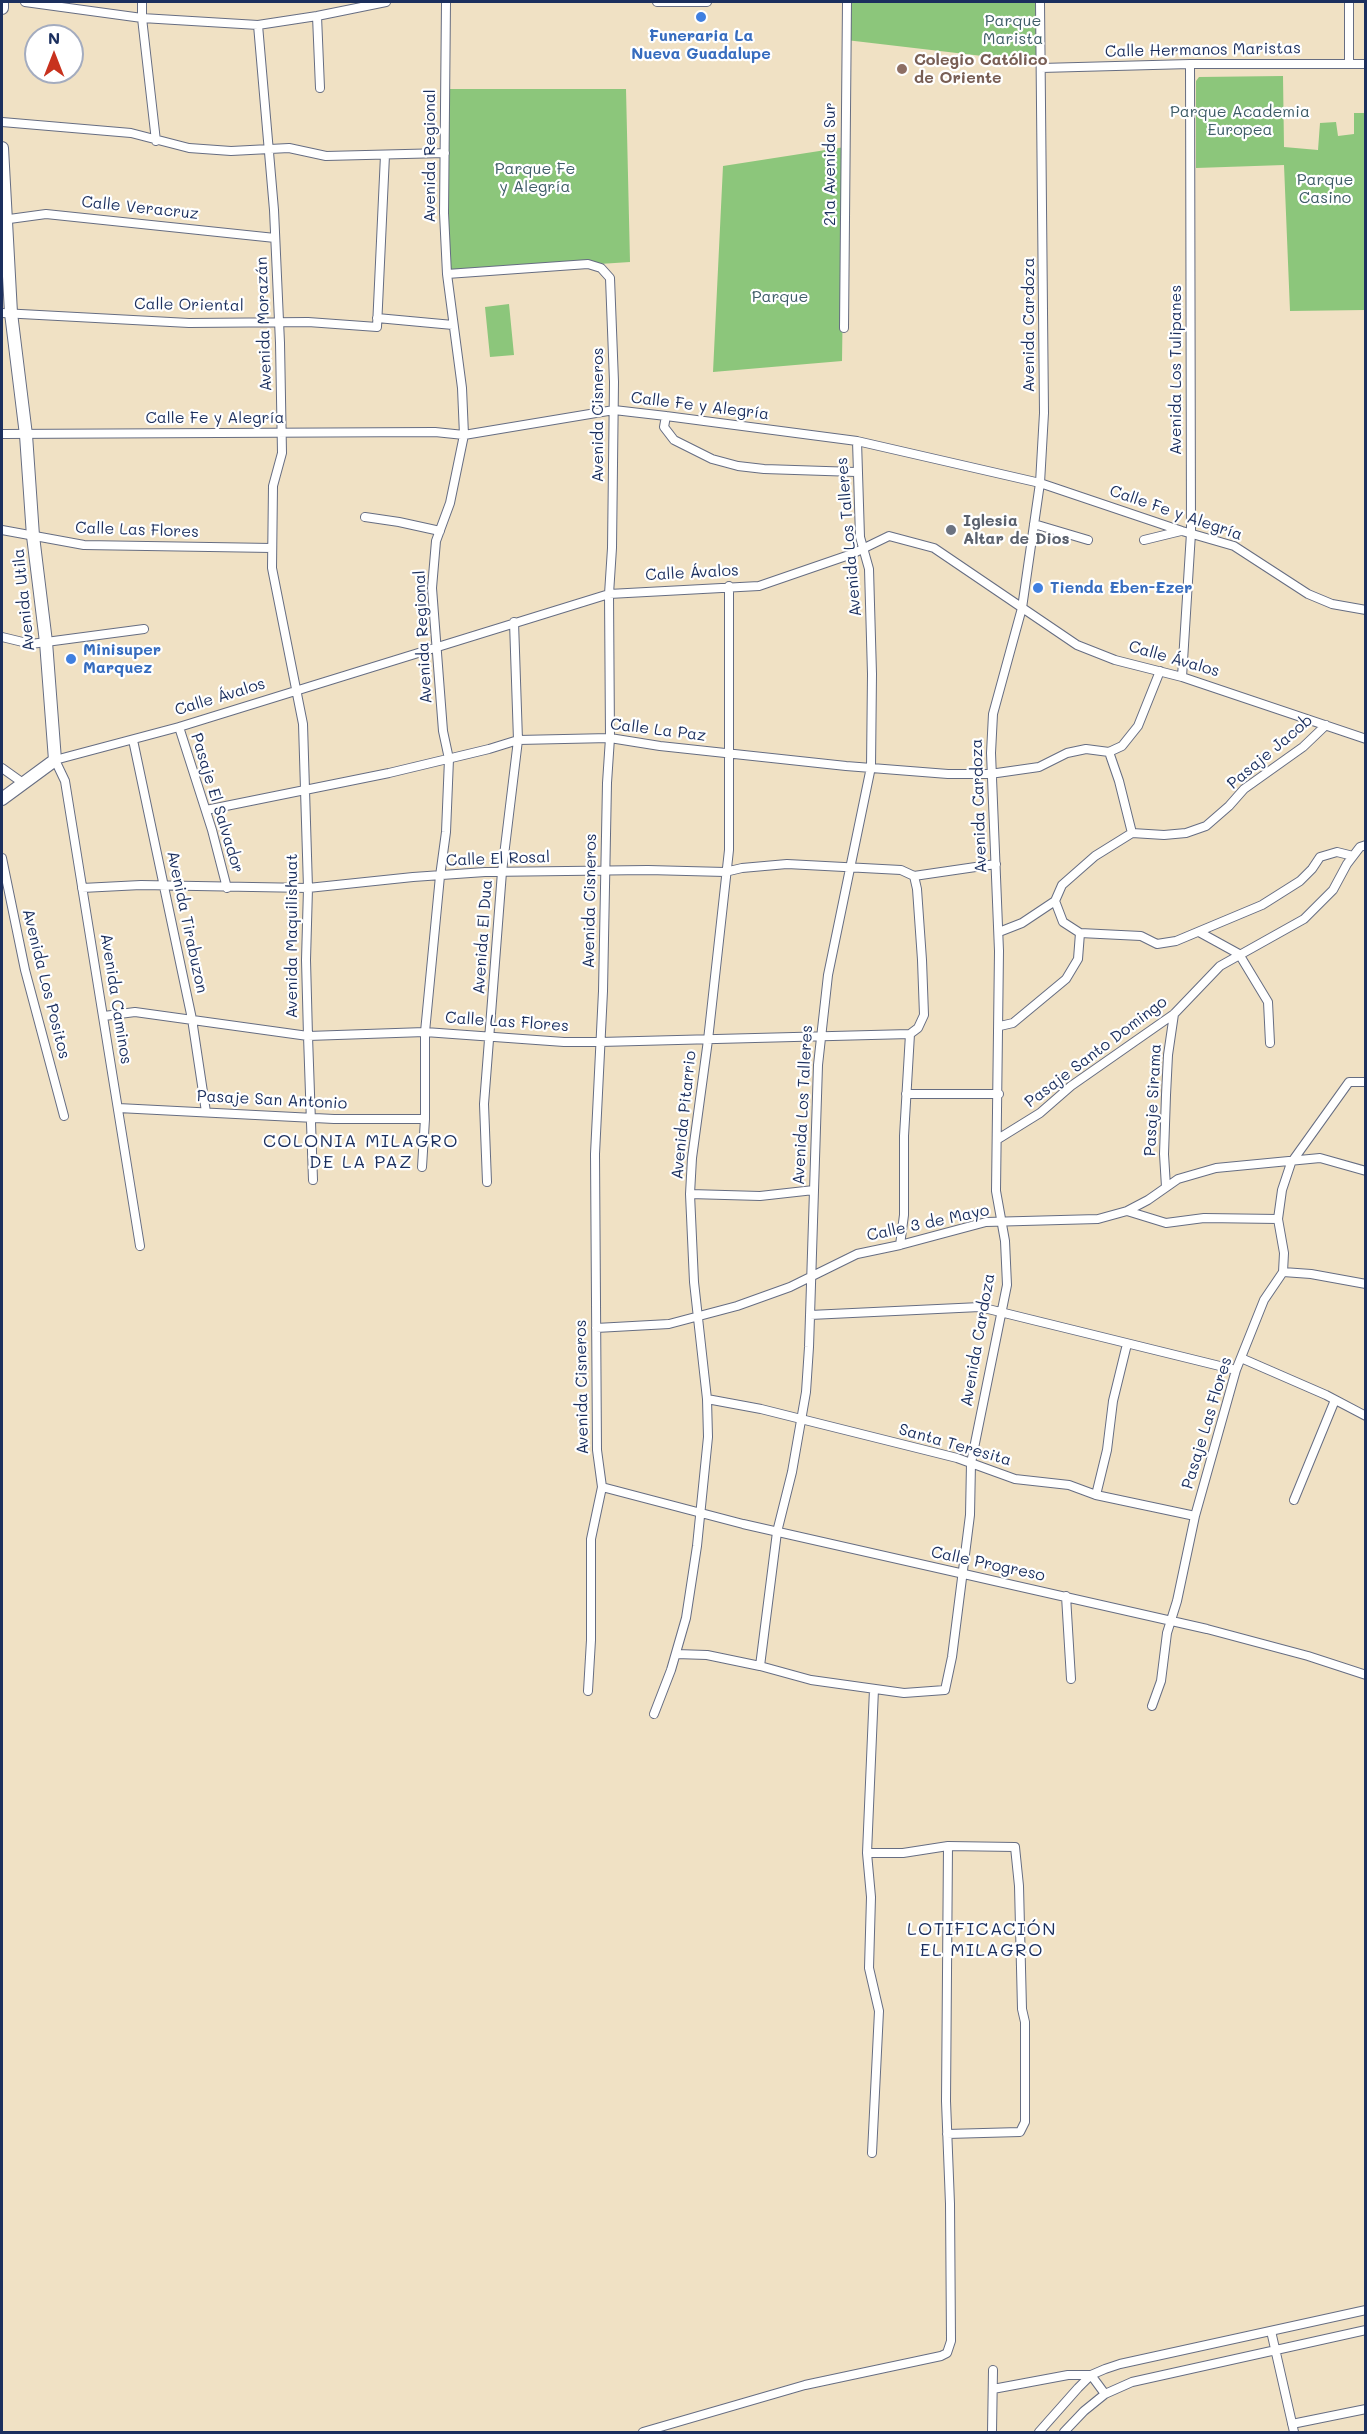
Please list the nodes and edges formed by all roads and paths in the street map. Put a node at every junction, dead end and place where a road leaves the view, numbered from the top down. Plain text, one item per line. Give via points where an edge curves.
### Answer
1 (2, 2) edge
2 (25, 2) edge
3 (142, 2) edge
4 (386, 2) edge
5 (446, 2) edge
6 (657, 2) edge
7 (707, 2) edge
8 (847, 2) edge
9 (1040, 2) edge
10 (1348, 2) edge
11 (2, 8) edge
12 (317, 16) junction
13 (142, 18) junction
14 (258, 25) junction
15 (1190, 64) junction
16 (1349, 64) junction
17 (1365, 64) edge
18 (1041, 68) junction
19 (320, 88) dead end
20 (2, 122) edge
21 (156, 141) junction
22 (2, 148) edge
23 (269, 149) junction
24 (445, 153) junction
25 (385, 155) junction
26 (4, 220) edge
27 (275, 238) junction
28 (447, 274) junction
29 (6, 313) edge
30 (279, 321) junction
31 (377, 323) junction
32 (453, 325) junction
33 (844, 327) dead end
34 (614, 410) junction
35 (666, 416) junction
36 (282, 432) junction
37 (2, 434) edge
38 (26, 435) junction
39 (464, 435) junction
40 (857, 441) junction
41 (856, 472) junction
42 (1040, 483) junction
43 (365, 517) dead end
44 (1034, 524) junction
45 (2, 530) edge
46 (440, 531) junction
47 (1182, 531) junction
48 (1191, 533) junction
49 (33, 536) junction
50 (1088, 540) dead end
51 (1144, 540) dead end
52 (272, 548) junction
53 (864, 549) junction
54 (729, 586) junction
55 (609, 594) junction
56 (1023, 608) junction
57 (1365, 610) edge
58 (514, 622) junction
59 (144, 629) dead end
60 (2, 637) edge
61 (46, 642) junction
62 (437, 649) junction
63 (1160, 671) junction
64 (1182, 677) junction
65 (297, 692) junction
66 (1326, 725) junction
67 (179, 728) junction
68 (610, 738) junction
69 (1365, 739) edge
70 (133, 740) junction
71 (518, 740) junction
72 (729, 753) junction
73 (1111, 756) junction
74 (448, 759) junction
75 (55, 760) junction
76 (871, 767) junction
77 (2, 768) edge
78 (990, 774) junction
79 (23, 783) junction
80 (305, 791) junction
81 (2, 799) edge
82 (206, 810) junction
83 (1132, 833) junction
84 (1365, 845) edge
85 (1353, 856) junction
86 (2, 858) edge
87 (996, 864) junction
88 (852, 866) junction
89 (502, 872) junction
90 (605, 872) junction
91 (725, 872) junction
92 (440, 876) junction
93 (914, 876) junction
94 (165, 887) junction
95 (82, 888) junction
96 (227, 888) junction
97 (308, 888) junction
98 (1055, 901) junction
99 (999, 932) junction
100 (1199, 932) junction
101 (1080, 933) junction
102 (1239, 954) junction
103 (1174, 1014) junction
104 (104, 1016) junction
105 (192, 1019) junction
106 (1000, 1026) junction
107 (425, 1032) junction
108 (910, 1034) junction
109 (308, 1036) junction
110 (491, 1036) junction
111 (821, 1037) junction
112 (708, 1040) junction
113 (600, 1042) junction
114 (1270, 1043) dead end
115 (1365, 1082) edge
116 (999, 1094) junction
117 (906, 1095) junction
118 (118, 1108) junction
119 (206, 1112) junction
120 (64, 1116) dead end
121 (311, 1118) junction
122 (425, 1119) junction
123 (998, 1139) junction
124 (1293, 1160) junction
125 (422, 1167) dead end
126 (1365, 1171) edge
127 (313, 1180) dead end
128 (487, 1182) dead end
129 (1166, 1188) junction
130 (814, 1190) junction
131 (690, 1194) junction
132 (1126, 1211) junction
133 (1278, 1219) junction
134 (1002, 1222) junction
135 (900, 1245) junction
136 (140, 1246) dead end
137 (1283, 1272) junction
138 (810, 1277) junction
139 (1365, 1284) edge
140 (1000, 1311) junction
141 (810, 1315) junction
142 (698, 1316) junction
143 (596, 1328) junction
144 (1127, 1344) junction
145 (1241, 1358) junction
146 (1236, 1370) junction
147 (707, 1399) junction
148 (1335, 1400) junction
149 (1365, 1416) edge
150 (800, 1419) junction
151 (971, 1463) junction
152 (602, 1486) junction
153 (1096, 1495) junction
154 (1294, 1500) dead end
155 (700, 1513) junction
156 (1195, 1516) junction
157 (777, 1532) junction
158 (962, 1574) junction
159 (1066, 1596) junction
160 (1171, 1620) junction
161 (676, 1654) junction
162 (760, 1666) junction
163 (1365, 1675) edge
164 (1071, 1679) dead end
165 (874, 1689) junction
166 (588, 1691) dead end
167 (1152, 1706) dead end
168 (654, 1714) dead end
169 (948, 1846) junction
170 (867, 1853) junction
171 (947, 2133) junction
172 (872, 2153) dead end
173 (1365, 2310) edge
174 (1365, 2330) edge
175 (1271, 2331) junction
176 (1275, 2350) junction
177 (993, 2370) dead end
178 (1091, 2375) junction
179 (993, 2389) junction
180 (1105, 2394) junction
181 (1365, 2409) edge
182 (1293, 2428) edge
183 (643, 2433) edge
184 (992, 2433) edge
185 (1039, 2433) edge
186 (1064, 2433) edge

1 - 11 street
2 - 13 street
3 - 13 street
4 - 12 street
5 - 24 street, Avenida Regional
6 - 7 street
8 - 33 street, 21a Avenida Sur
9 - 18 street, Avenida Cardoza
10 - 16 street
12 - 14 street
12 - 19 street
13 - 14 street
13 - 21 street
14 - 23 street, Avenida Morazán
15 - 16 street, Calle Hermanos Maristas
15 - 18 street, Calle Hermanos Maristas
15 - 48 street, Avenida Los Tulipanes
16 - 17 street, Calle Hermanos Maristas
18 - 42 street, Avenida Cardoza via 1044,412
20 - 21 street via 131,133
21 - 23 street via 231,151
22 - 26 street, Avenida Utila
23 - 25 street via 289,148 326,156
23 - 27 street, Avenida Morazán
24 - 25 street
24 - 28 street, Avenida Regional
25 - 31 street
26 - 27 street, Calle Veracruz via 46,214
26 - 29 street, Avenida Utila
27 - 30 street, Avenida Morazán
28 - 32 street, Avenida Regional
28 - 34 street, Avenida Cisneros via 588,264 601,268 610,278
29 - 30 street, Calle Oriental via 189,323
29 - 38 street, Avenida Utila
30 - 31 street, Calle Oriental
30 - 36 street, Avenida Morazán
31 - 32 street, Calle Oriental
32 - 39 street, Avenida Regional
34 - 35 street, Calle Fe y Alegría
34 - 39 street, Calle Fe y Alegría
34 - 55 street, Avenida Cisneros
35 - 40 street, Calle Fe y Alegría
35 - 41 street via 664,427 674,440 712,459 764,469
36 - 38 street, Calle Fe y Alegría
36 - 39 street, Calle Fe y Alegría
36 - 52 street, Avenida Morazán via 282,453 273,486
37 - 38 street, Calle Fe y Alegría
38 - 49 street, Avenida Utila
39 - 46 street, Avenida Regional
40 - 41 street, Avenida Los Talleres
40 - 42 street, Calle Fe y Alegría
41 - 53 street, Avenida Los Talleres
42 - 44 street, Avenida Cardoza
42 - 47 street, Calle Fe y Alegría
43 - 46 street
44 - 50 street
44 - 56 street, Avenida Cardoza
45 - 49 street, Calle Las Flores
46 - 62 street, Avenida Regional via 435,541 432,588
47 - 48 street, Calle Fe y Alegría
47 - 51 street
48 - 57 street, Calle Fe y Alegría via 1234,546 1308,594 1332,604
48 - 64 street, Avenida Los Tulipanes
49 - 52 street, Calle Las Flores via 84,545
49 - 61 street, Avenida Utila
52 - 65 street, Avenida Morazán via 272,568
53 - 54 street, Calle Ávalos via 759,586
53 - 56 street, Calle Ávalos via 889,536 934,548
53 - 76 street, Avenida Los Talleres via 869,569
54 - 55 street, Calle Ávalos
54 - 72 street, Avenida Pitarrio
55 - 58 street, Calle Ávalos
55 - 68 street, Avenida Cisneros
56 - 63 street, Calle Ávalos via 1077,645
56 - 78 street, Avenida Cardoza via 993,714
58 - 62 street, Calle Ávalos
58 - 71 street, Avenida El Dua
59 - 61 street
60 - 61 street via 31,644
61 - 75 street, Avenida Utila
62 - 65 street, Calle Ávalos
62 - 74 street, Avenida Regional
63 - 64 street, Calle Ávalos
63 - 73 street via 1138,726
64 - 66 street, Calle Ávalos
65 - 67 street, Calle Ávalos
65 - 80 street, Avenida Maquilishuat via 303,724
66 - 69 street, Calle Ávalos
66 - 83 street, Pasaje Jacob via 1303,747 1244,789 1206,826 1164,835
67 - 70 street, Calle Ávalos
67 - 82 street, Pasaje El Salvador
68 - 71 street, Calle La Paz
68 - 72 street, Calle La Paz
68 - 90 street, Avenida Cisneros
70 - 75 street, Calle Ávalos
70 - 94 street, Avenida Tirabuzon
71 - 74 street, Calle La Paz
71 - 89 street, Avenida El Dua
72 - 76 street, Calle La Paz
72 - 91 street, Avenida Pitarrio via 729,850
73 - 78 street, Calle La Paz via 1086,749 1038,767
73 - 83 street
74 - 80 street, Calle La Paz
74 - 92 street, Avenida Regional
75 - 79 street, Calle Ávalos
75 - 95 street, Avenida Caminos via 65,782
76 - 78 street, Calle La Paz
76 - 88 street, Avenida Los Talleres
77 - 79 street
78 - 87 street, Avenida Cardoza
79 - 81 street, Calle Ávalos
80 - 82 street, Calle La Paz
80 - 97 street, Avenida Maquilishuat
82 - 96 street, Pasaje El Salvador
83 - 98 street via 1095,856 1062,885
84 - 85 street, Pasaje Santo Domingo
85 - 100 street via 1337,852 1320,857 1284,893
85 - 102 street, Pasaje Santo Domingo via 1333,890 1304,920
86 - 120 street, Avenida Los Positos via 25,970
87 - 93 street
87 - 99 street, Avenida Cardoza
88 - 91 street, Calle El Rosal via 787,864
88 - 93 street, Calle El Rosal via 901,870
88 - 111 street, Avenida Los Talleres via 828,975
89 - 90 street, Calle El Rosal
89 - 92 street, Calle El Rosal
89 - 110 street, Avenida El Dua
90 - 91 street, Calle El Rosal
90 - 113 street, Avenida Cisneros
91 - 112 street, Avenida Pitarrio
92 - 97 street, Calle El Rosal
92 - 107 street, Avenida Regional
93 - 108 street via 924,1014 918,1028
94 - 95 street, Calle El Rosal
94 - 96 street, Calle El Rosal
94 - 105 street, Avenida Tirabuzon
95 - 104 street, Avenida Caminos
96 - 97 street, Calle El Rosal
97 - 109 street, Avenida Maquilishuat
98 - 99 street via 1022,923
98 - 101 street via 1063,922
99 - 106 street, Avenida Cardoza
100 - 101 street via 1157,944 1141,936
100 - 102 street
101 - 106 street via 1078,959 1066,979 1013,1023
102 - 103 street, Pasaje Santo Domingo via 1220,966
102 - 114 street via 1268,1002
103 - 123 street, Pasaje Santo Domingo via 1071,1086 1040,1113
103 - 129 street, Pasaje Sirama via 1168,1065
104 - 105 street, Calle Las Flores via 135,1012
104 - 118 street, Avenida Caminos
105 - 109 street, Calle Las Flores
105 - 119 street, Avenida Tirabuzon
106 - 116 street, Avenida Cardoza
107 - 109 street, Calle Las Flores
107 - 110 street, Calle Las Flores
107 - 122 street, Avenida Regional
108 - 111 street, Calle Las Flores
108 - 117 street
109 - 121 street, Avenida Maquilishuat
110 - 113 street, Calle Las Flores
110 - 128 street, Avenida El Dua via 484,1104
111 - 112 street, Calle Las Flores
111 - 130 street, Avenida Los Talleres
112 - 113 street, Calle Las Flores
112 - 131 street, Avenida Pitarrio
113 - 143 street, Avenida Cisneros via 595,1154
115 - 124 street via 1349,1082
116 - 117 street
116 - 123 street, Avenida Cardoza
117 - 135 street via 906,1182
118 - 119 street, Pasaje San Antonio
118 - 136 street, Avenida Caminos
119 - 121 street, Pasaje San Antonio
121 - 122 street, Pasaje San Antonio
121 - 127 street, Avenida Maquilishuat
122 - 125 street, Avenida Regional
123 - 134 street, Avenida Cardoza via 996,1191
124 - 126 street, Calle 3 de Mayo via 1320,1158
124 - 129 street, Calle 3 de Mayo via 1216,1168 1178,1179
124 - 133 street via 1282,1190
129 - 132 street, Calle 3 de Mayo
130 - 131 street via 760,1196
130 - 138 street, Avenida Los Talleres
131 - 142 street, Avenida Pitarrio
132 - 133 street via 1166,1223 1204,1218
132 - 134 street, Calle 3 de Mayo via 1098,1219
133 - 137 street
134 - 135 street, Calle 3 de Mayo via 986,1222
134 - 140 street, Avenida Cardoza via 1007,1285
135 - 138 street, Calle 3 de Mayo via 857,1254
137 - 139 street
137 - 145 street, Pasaje Las Flores via 1264,1300
138 - 141 street, Avenida Los Talleres
138 - 142 street, Calle 3 de Mayo via 737,1306
140 - 141 street via 980,1307
140 - 144 street
140 - 151 street, Avenida Cardoza
141 - 150 street, Avenida Los Talleres via 806,1392
142 - 143 street, Calle 3 de Mayo via 669,1324
142 - 147 street, Avenida Pitarrio
143 - 152 street, Avenida Cisneros via 597,1450
144 - 146 street
144 - 153 street
145 - 146 street, Pasaje Las Flores
145 - 148 street
146 - 156 street, Pasaje Las Flores
147 - 150 street, Santa Teresita
147 - 155 street, Avenida Pitarrio via 708,1437
148 - 149 street
148 - 154 street
150 - 151 street, Santa Teresita
150 - 157 street, Avenida Los Talleres
151 - 153 street, Santa Teresita via 1015,1479 1069,1485
151 - 158 street, Avenida Cardoza via 970,1515
152 - 155 street, Calle Progreso
152 - 166 street, Avenida Cisneros via 591,1539
153 - 156 street, Santa Teresita
155 - 157 street, Calle Progreso
155 - 161 street, Avenida Pitarrio via 686,1618
156 - 160 street, Pasaje Las Flores
157 - 158 street, Calle Progreso
157 - 162 street, Avenida Los Talleres
158 - 159 street, Calle Progreso
158 - 165 street, Avenida Cardoza via 945,1690 904,1693
159 - 160 street, Calle Progreso
159 - 164 street
160 - 163 street, Calle Progreso via 1299,1653
160 - 167 street, Pasaje Las Flores via 1161,1681
161 - 162 street via 707,1655
161 - 168 street, Avenida Pitarrio
162 - 165 street via 811,1680
165 - 170 street
169 - 170 street via 903,1853
169 - 171 street
169 - 171 street via 1015,1847 1025,2022 1025,2122 1020,2133
170 - 172 street via 871,1897 868,1968 879,2011
171 - 183 street via 951,2341 947,2353 805,2385
173 - 175 street
174 - 176 street
175 - 176 street
175 - 178 street via 1120,2364
176 - 180 street via 1132,2382
176 - 182 street
177 - 179 street
178 - 179 street via 1068,2375
178 - 180 street
178 - 185 street
179 - 184 street
180 - 186 street
181 - 182 street

